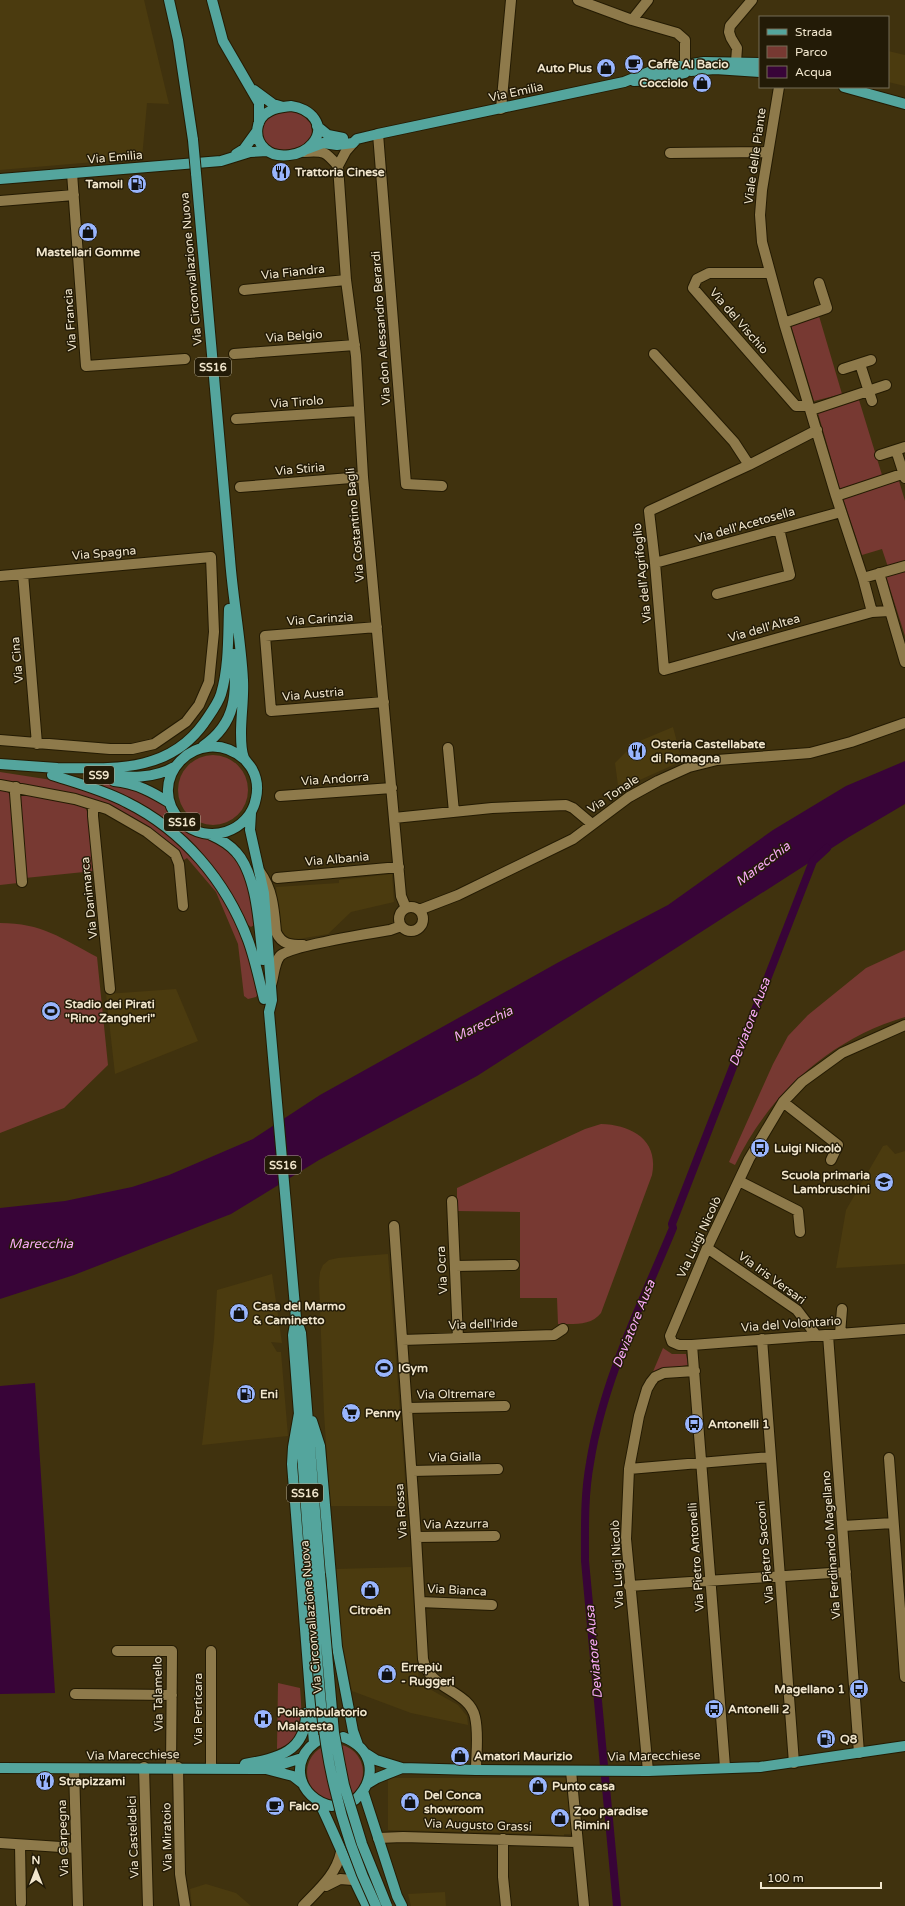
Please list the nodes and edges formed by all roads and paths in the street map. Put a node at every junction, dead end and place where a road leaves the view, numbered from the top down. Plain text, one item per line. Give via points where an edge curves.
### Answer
1 (169, 0) edge
2 (212, 0) edge
3 (511, 0) edge
4 (578, 0) edge
5 (648, 0) edge
6 (752, 0) edge
7 (632, 20) junction
8 (736, 62) junction
9 (759, 63) edge
10 (687, 67) junction
11 (759, 72) edge
12 (250, 86) junction
13 (779, 88) edge
14 (848, 88) edge
15 (905, 104) edge
16 (283, 107) junction
17 (500, 109) junction
18 (317, 126) junction
19 (258, 127) junction
20 (378, 134) junction
21 (355, 141) junction
22 (304, 150) junction
23 (267, 151) junction
24 (767, 152) junction
25 (670, 153) dead end
26 (231, 158) junction
27 (338, 166) junction
28 (72, 173) junction
29 (0, 179) edge
30 (74, 195) junction
31 (0, 201) edge
32 (770, 273) junction
33 (346, 280) junction
34 (819, 283) dead end
35 (244, 290) dead end
36 (784, 323) junction
37 (355, 345) junction
38 (234, 354) dead end
39 (654, 354) dead end
40 (185, 359) dead end
41 (871, 360) dead end
42 (860, 364) junction
43 (843, 369) dead end
44 (886, 385) dead end
45 (870, 396) junction
46 (810, 408) junction
47 (359, 411) junction
48 (236, 419) dead end
49 (817, 430) junction
50 (900, 449) edge
51 (880, 455) dead end
52 (749, 465) junction
53 (904, 475) edge
54 (363, 478) junction
55 (442, 486) dead end
56 (240, 487) dead end
57 (836, 496) junction
58 (841, 512) junction
59 (779, 529) junction
60 (230, 560) junction
61 (655, 563) junction
62 (905, 566) edge
63 (879, 573) junction
64 (23, 574) junction
65 (0, 576) edge
66 (863, 578) junction
67 (717, 594) dead end
68 (229, 609) junction
69 (889, 611) junction
70 (872, 612) junction
71 (377, 628) junction
72 (265, 636) joint
73 (905, 662) edge
74 (664, 670) joint
75 (384, 702) junction
76 (905, 723) edge
77 (0, 740) edge
78 (37, 744) junction
79 (201, 748) junction
80 (448, 748) dead end
81 (244, 759) junction
82 (0, 764) edge
83 (176, 766) junction
84 (52, 771) junction
85 (0, 785) edge
86 (16, 787) junction
87 (392, 788) junction
88 (280, 796) dead end
89 (170, 803) junction
90 (94, 805) junction
91 (454, 812) junction
92 (251, 813) junction
93 (394, 818) junction
94 (592, 824) junction
95 (211, 834) junction
96 (399, 867) junction
97 (260, 872) junction
98 (278, 878) dead end
99 (22, 882) dead end
100 (183, 906) dead end
101 (406, 908) junction
102 (419, 910) junction
103 (401, 926) junction
104 (309, 945) junction
105 (271, 985) junction
106 (110, 989) dead end
107 (264, 999) junction
108 (270, 1012) junction
109 (905, 1025) edge
110 (783, 1102) junction
111 (831, 1160) dead end
112 (739, 1181) junction
113 (452, 1201) dead end
114 (394, 1226) dead end
115 (800, 1232) dead end
116 (708, 1248) junction
117 (514, 1265) dead end
118 (455, 1266) junction
119 (842, 1309) dead end
120 (563, 1329) dead end
121 (905, 1329) edge
122 (840, 1334) junction
123 (816, 1335) junction
124 (828, 1335) junction
125 (458, 1338) junction
126 (762, 1339) junction
127 (402, 1340) junction
128 (679, 1345) joint
129 (692, 1345) junction
130 (695, 1372) junction
131 (505, 1406) dead end
132 (406, 1408) junction
133 (304, 1413) junction
134 (770, 1457) junction
135 (889, 1458) dead end
136 (703, 1464) junction
137 (498, 1469) dead end
138 (630, 1469) junction
139 (412, 1471) junction
140 (893, 1522) junction
141 (843, 1526) junction
142 (495, 1536) dead end
143 (416, 1537) junction
144 (846, 1572) junction
145 (316, 1574) junction
146 (781, 1576) junction
147 (710, 1582) junction
148 (629, 1586) junction
149 (420, 1602) junction
150 (492, 1605) dead end
151 (306, 1634) junction
152 (117, 1651) dead end
153 (211, 1651) dead end
154 (905, 1677) edge
155 (75, 1694) dead end
156 (172, 1695) junction
157 (343, 1737) dead end
158 (905, 1746) edge
159 (362, 1749) junction
160 (859, 1753) junction
161 (302, 1758) junction
162 (794, 1763) junction
163 (144, 1767) junction
164 (175, 1767) junction
165 (211, 1767) junction
166 (725, 1767) junction
167 (0, 1768) edge
168 (223, 1768) junction
169 (402, 1768) junction
170 (74, 1769) junction
171 (266, 1769) junction
172 (476, 1770) junction
173 (571, 1771) junction
174 (648, 1771) junction
175 (302, 1782) junction
176 (365, 1788) junction
177 (355, 1800) dead end
178 (319, 1802) junction
179 (332, 1806) dead end
180 (378, 1838) junction
181 (503, 1839) junction
182 (576, 1842) junction
183 (0, 1843) edge
184 (20, 1844) junction
185 (76, 1848) junction
186 (341, 1852) junction
187 (353, 1880) junction
188 (318, 1891) junction
189 (20, 1902) dead end
190 (306, 1905) edge
191 (78, 1906) edge
192 (148, 1906) edge
193 (185, 1906) edge
194 (367, 1906) edge
195 (376, 1906) edge
196 (387, 1906) edge
197 (402, 1906) edge
198 (506, 1906) edge
199 (584, 1906) edge

1 - 60 main road, Via Circonvallazione Nuova / SS16, bridge via 178,40 193,140
2 - 12 main road via 223,41
3 - 17 street
4 - 7 street
5 - 7 street
6 - 8 street via 730,26 729,32 737,48
7 - 10 street via 677,33 685,40
8 - 9 main road
8 - 10 main road via 704,62
10 - 11 main road
10 - 17 main road, Via Emilia via 656,80 624,82
12 - 16 main road via 273,104
12 - 19 main road via 259,103
13 - 24 street, Viale delle Piante
14 - 15 main road
16 - 18 main road via 305,109 312,114
16 - 19 main road via 269,111 263,116
17 - 20 main road, Via Emilia
18 - 21 main road, Via Emilia via 335,138 351,137
18 - 22 main road via 313,143
19 - 23 main road via 258,138
19 - 26 main road, Via Emilia via 244,149
20 - 21 main road, Via Emilia
20 - 55 street, Via don Alessandro Berardi via 406,484
21 - 22 main road, Via Emilia via 337,145 323,143
21 - 27 street
22 - 23 main road via 282,155
22 - 27 street via 327,153
23 - 26 main road, Via Emilia via 250,152
24 - 25 street
24 - 32 street, Viale delle Piante via 760,216 762,242
26 - 28 main road, Via Emilia via 221,161
27 - 33 street, Via Costantino Bagli
28 - 29 main road, Via Emilia
28 - 30 street, Via Francia
30 - 31 street
30 - 40 street, Via Francia via 86,366
32 - 36 street, Viale delle Piante
32 - 46 street, Via del Vischio via 709,273 697,279 693,288 796,406
33 - 35 street, Via Fiandra
33 - 37 street, Via Costantino Bagli
34 - 36 street via 827,308
36 - 46 street, Viale delle Piante
37 - 38 street, Via Belgio
37 - 47 street, Via Costantino Bagli
39 - 52 street via 734,442
41 - 42 street
42 - 43 street
42 - 45 street
44 - 45 street
45 - 46 street
46 - 49 street, Viale delle Piante
47 - 48 street, Via Tirolo
47 - 54 street, Via Costantino Bagli
49 - 52 street, Via dell'Agrifoglio
49 - 57 street, Viale delle Piante
50 - 51 street
50 - 53 street
52 - 61 street, Via dell'Agrifoglio via 649,511
53 - 57 street
54 - 56 street, Via Stiria
54 - 71 street, Via Costantino Bagli
57 - 58 street, Viale delle Piante
58 - 59 street, Via dell'Acetosella
58 - 66 street, Viale delle Piante
59 - 61 street, Via dell'Acetosella
59 - 67 street via 790,575
60 - 68 main road, Via Circonvallazione Nuova / SS16
60 - 81 main road, Via Circonvallazione Nuova / SS16 via 243,680 241,730
61 - 74 street, Via dell'Agrifoglio
62 - 63 street
63 - 66 street
63 - 69 street
64 - 65 street, Via Spagna
64 - 78 street, Via Cina
64 - 78 street, Via Spagna via 211,557 214,632 209,682 199,705 186,722 154,744 132,749
66 - 70 street, Viale delle Piante
68 - 79 main road, Via Circonvallazione Nuova / SS16 via 236,682 233,707 225,726 216,737
68 - 84 main road via 226,664 220,695 199,730 183,746 147,763 124,767
69 - 70 street
69 - 73 street
70 - 74 street, Via dell'Altea
71 - 72 street, Via Carinzia
71 - 75 street, Via Costantino Bagli
72 - 75 street, Via Austria via 271,711
75 - 87 street, Via Costantino Bagli
76 - 94 street, Via Tonale via 852,742 810,753 718,760 689,767 635,794
77 - 78 street
79 - 81 main road, SS16 via 222,747
79 - 83 main road, SS16 via 192,751
80 - 91 street
81 - 92 main road, SS16 via 251,768 257,786 257,797
82 - 84 main road, SS9
83 - 84 main road, SS9 via 154,776 136,777
83 - 89 main road, SS16 via 169,784
84 - 89 main road, SS9 via 139,786
84 - 107 main road via 142,810 169,829 198,856 237,914 248,940
85 - 86 street
86 - 90 street
86 - 99 street
87 - 88 street, Via Andorra
87 - 93 street, Via Costantino Bagli
89 - 95 main road, SS16 via 174,812 187,826
90 - 100 street via 107,809 147,832 175,854 179,864
90 - 106 street, Via Danimarca
91 - 93 street
91 - 94 street via 566,805
92 - 95 main road, SS16 via 241,825 231,831
92 - 97 main road, Via Circonvallazione Nuova / SS16 via 250,830
93 - 96 street, Via Costantino Bagli
94 - 102 street, Via Tonale via 572,839 518,867
95 - 107 main road, Via Circonvallazione Nuova / SS16 via 237,852 251,879 264,964
96 - 98 street, Via Albania
96 - 101 street, Via Costantino Bagli via 401,896
97 - 104 street via 268,883 278,937 287,944
97 - 105 main road, Via Circonvallazione Nuova / SS16
101 - 102 street via 413,907
101 - 103 street via 400,916
102 - 103 street via 423,920 418,929 411,931
103 - 104 street
104 - 105 street via 280,956
105 - 108 main road, Via Circonvallazione Nuova / SS16
107 - 108 main road, Via Circonvallazione Nuova / SS16
108 - 133 main road, Via Circonvallazione Nuova / SS16 via 296,1318 301,1333
109 - 110 street, Via Luigi Nicolò via 842,1052 802,1082
110 - 111 street via 838,1145
110 - 112 street, Via Luigi Nicolò
112 - 115 street via 798,1211
112 - 116 street, Via Luigi Nicolò
113 - 118 street, Via Ocra
114 - 127 street, Via Rossa
116 - 123 street, Via Iris Versari via 797,1310
116 - 128 street, Via Luigi Nicolò via 672,1328 672,1342
117 - 118 street
118 - 125 street, Via Ocra
119 - 122 street
120 - 125 street, Via dell'Iride via 554,1335
121 - 122 street, Via del Volontario
122 - 124 street, Via del Volontario
123 - 124 street, Via del Volontario
123 - 126 street, Via del Volontario
124 - 141 street, Via Ferdinando Magellano
125 - 127 street, Via dell'Iride
126 - 129 street, Via del Volontario
126 - 134 street, Via Pietro Sacconi
127 - 132 street, Via Rossa
128 - 129 street, Via del Volontario
129 - 130 street, Via Pietro Antonelli
130 - 136 street, Via Pietro Antonelli
130 - 138 street, Via Luigi Nicolò via 664,1373 651,1382 639,1416
131 - 132 street, Via Oltremare
132 - 139 street, Via Rossa
133 - 145 main road, Via Circonvallazione Nuova / SS16
133 - 151 main road via 292,1447 292,1464
133 - 159 main road via 315,1428 320,1446 337,1647 353,1731
134 - 136 street
134 - 146 street, Via Pietro Sacconi
135 - 140 street
136 - 138 street
136 - 147 street, Via Pietro Antonelli
137 - 139 street, Via Gialla
138 - 148 street, Via Luigi Nicolò via 626,1539
139 - 143 street, Via Rossa
140 - 141 street
140 - 154 street
141 - 144 street, Via Ferdinando Magellano
142 - 143 street, Via Azzurra
143 - 149 street, Via Rossa
144 - 146 street
144 - 160 street, Via Ferdinando Magellano
145 - 195 main road, Via Circonvallazione Nuova / SS16, bridge via 322,1704 333,1780 352,1846
145 - 196 main road, Via Circonvallazione Nuova / SS16, bridge via 340,1765 362,1844
146 - 147 street
146 - 162 street, Via Pietro Sacconi
147 - 148 street
147 - 166 street, Via Pietro Antonelli
148 - 174 street, Via Luigi Nicolò
149 - 150 street, Via Bianca
149 - 172 street, Via Rossa via 424,1667 434,1680 471,1708 475,1716
151 - 161 main road via 316,1742
151 - 168 main road via 306,1722 301,1740 293,1748 277,1756
152 - 156 street, Via Talamello via 172,1651
153 - 165 street, Via Perticara
155 - 156 street
156 - 164 street, Via Talamello
157 - 159 main road, Via Marecchiese
158 - 160 main road, Via Marecchiese
159 - 169 main road, Via Marecchiese via 376,1760
159 - 176 main road via 369,1761 370,1769
160 - 162 main road, Via Marecchiese
161 - 171 main road, Via Marecchiese
161 - 175 main road
162 - 166 main road, Via Marecchiese via 760,1767
163 - 164 main road, Via Marecchiese
163 - 170 main road, Via Marecchiese
163 - 192 street, Via Casteldelci
164 - 165 main road, Via Marecchiese
164 - 193 street, Via Miratoio via 180,1874
165 - 168 main road, Via Marecchiese
166 - 174 main road, Via Marecchiese
167 - 170 main road, Via Marecchiese
168 - 171 main road, Via Marecchiese
169 - 172 main road, Via Marecchiese
169 - 176 main road, Via Marecchiese via 377,1778
170 - 185 street, Via Carpegna
171 - 175 main road, Via Marecchiese via 292,1776
172 - 173 main road, Via Marecchiese
173 - 174 main road, Via Marecchiese
173 - 182 street
175 - 178 main road via 308,1794
176 - 177 main road
176 - 180 main road
178 - 179 main road
178 - 186 main road via 334,1831
180 - 181 street, Via Augusto Grassi via 403,1836
180 - 197 main road
181 - 182 street, Via Augusto Grassi
181 - 198 street
182 - 199 street
183 - 184 street
184 - 185 street
184 - 189 street
185 - 191 street, Via Carpegna
186 - 187 main road
186 - 188 street via 338,1864
187 - 188 street via 340,1879
187 - 194 main road
188 - 190 street

